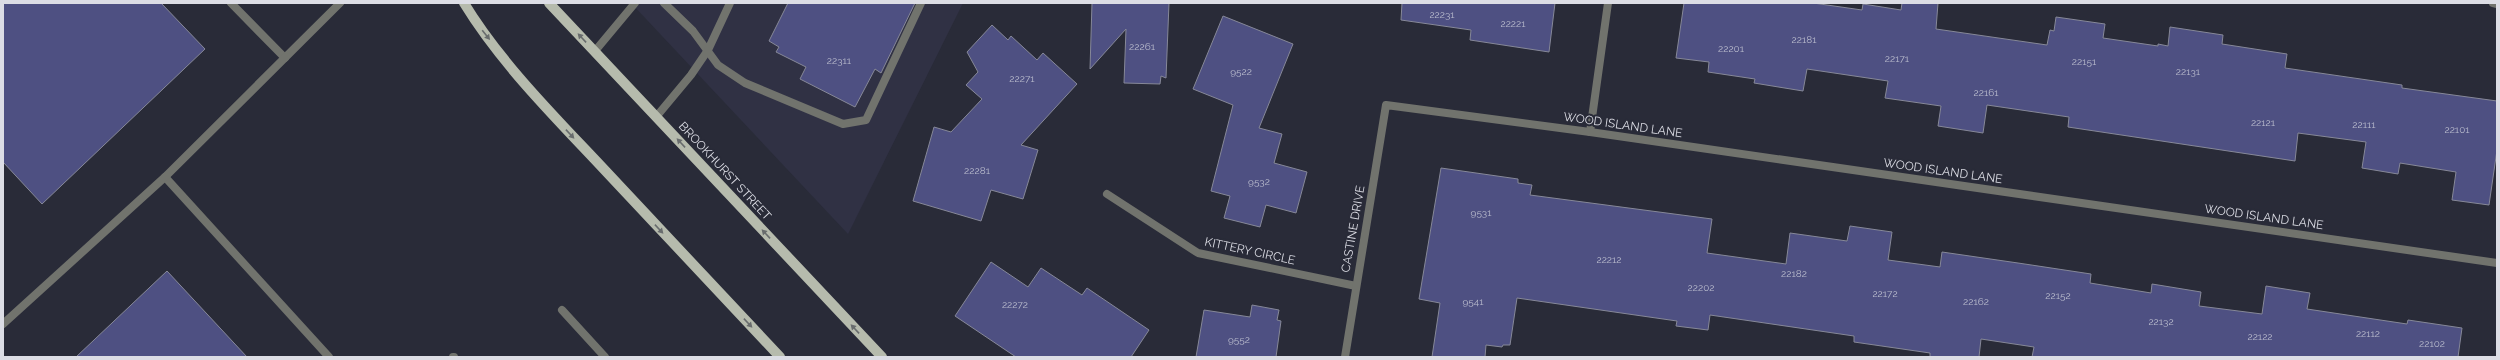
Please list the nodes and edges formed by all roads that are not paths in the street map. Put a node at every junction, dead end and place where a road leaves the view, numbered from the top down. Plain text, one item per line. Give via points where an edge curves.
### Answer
1 (231, 3) edge
2 (340, 3) edge
3 (464, 3) edge
4 (549, 3) edge
5 (635, 3) edge
6 (664, 3) edge
7 (730, 3) edge
8 (921, 3) edge
9 (1608, 3) edge
10 (2494, 3) edge
11 (2497, 4) edge
12 (708, 50) junction
13 (595, 51) junction
14 (285, 58) junction
15 (1386, 105) joint
16 (656, 117) junction
17 (1590, 132) junction
18 (165, 177) junction
19 (1107, 194) dead end
20 (2497, 263) edge
21 (1356, 286) junction
22 (562, 310) dead end
23 (3, 324) edge
24 (329, 357) edge
25 (605, 357) edge
26 (780, 357) edge
27 (882, 357) edge
28 (1345, 357) edge

1 - 14 street
2 - 14 street
3 -> 26 main road via 511,66 566,129
13 -> 4 main road, BROOKHURST STREET
5 - 13 street
6 - 12 street via 693,31
7 - 12 street
8 - 12 street via 866,120 843,124 745,83 718,65
9 - 17 street
10 - 11 street
12 - 16 street
13 - 16 main road, BROOKHURST STREET
14 - 18 street
15 - 17 street, WOOD ISLAND LANE
15 - 21 street, CASTINE DRIVE
27 -> 16 main road, BROOKHURST STREET
17 - 20 street, WOOD ISLAND LANE
18 - 23 street
18 - 24 street
19 - 21 street, KITTERY CIRCLE via 1198,253
21 - 28 street, CASTINE DRIVE
22 - 25 street

